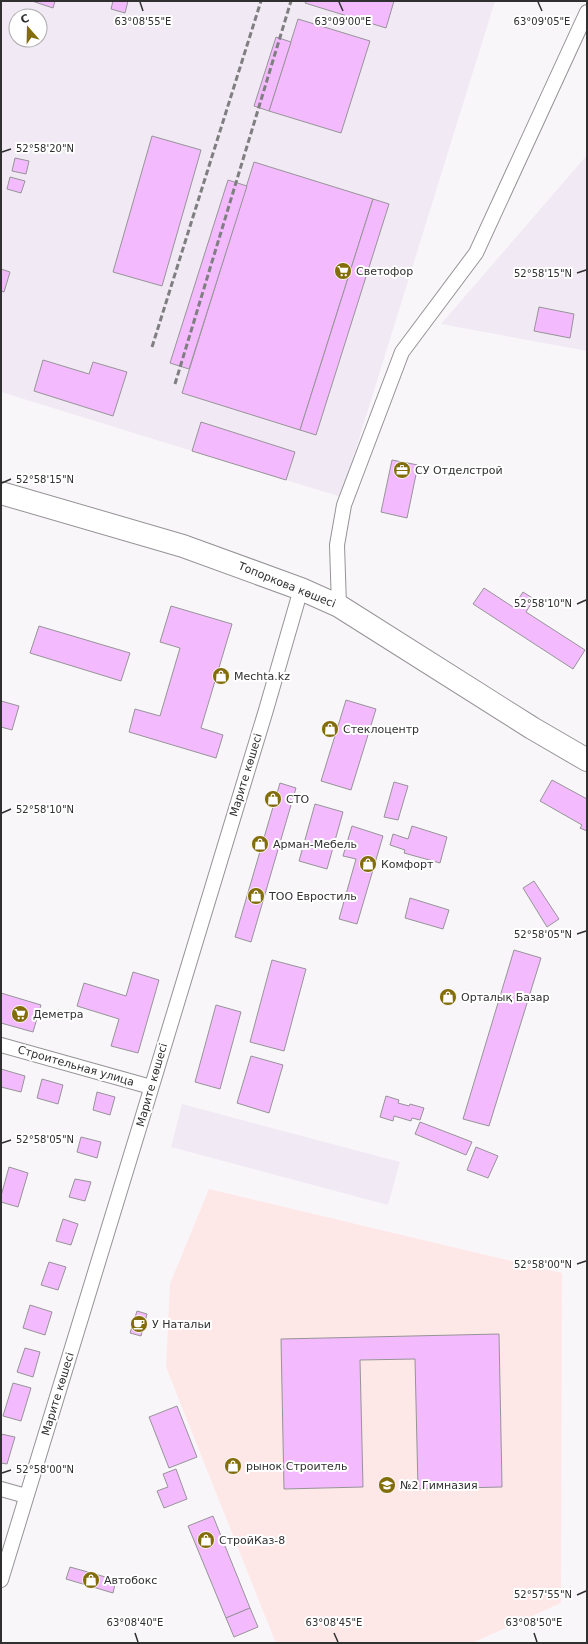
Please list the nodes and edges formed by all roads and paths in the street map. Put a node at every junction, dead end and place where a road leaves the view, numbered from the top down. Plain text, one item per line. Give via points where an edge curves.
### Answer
1 (587, 12) edge
2 (1, 493) edge
3 (301, 589) junction
4 (339, 606) junction
5 (587, 760) edge
6 (1, 1045) edge
7 (151, 1087) junction
8 (1, 1489) edge
9 (26, 1496) junction
10 (1, 1580) edge

1 - 4 street via 476,253 402,352 344,505 338,545
2 - 3 highway, Топоркова көшесі via 183,546
3 - 4 highway, Топоркова көшесі
3 - 7 street, Марите көшесі
4 - 5 highway, Топоркова көшесі
6 - 7 street, Строительная улица
7 - 9 street, Марите көшесі
8 - 9 street
9 - 10 street, Марите көшесі

